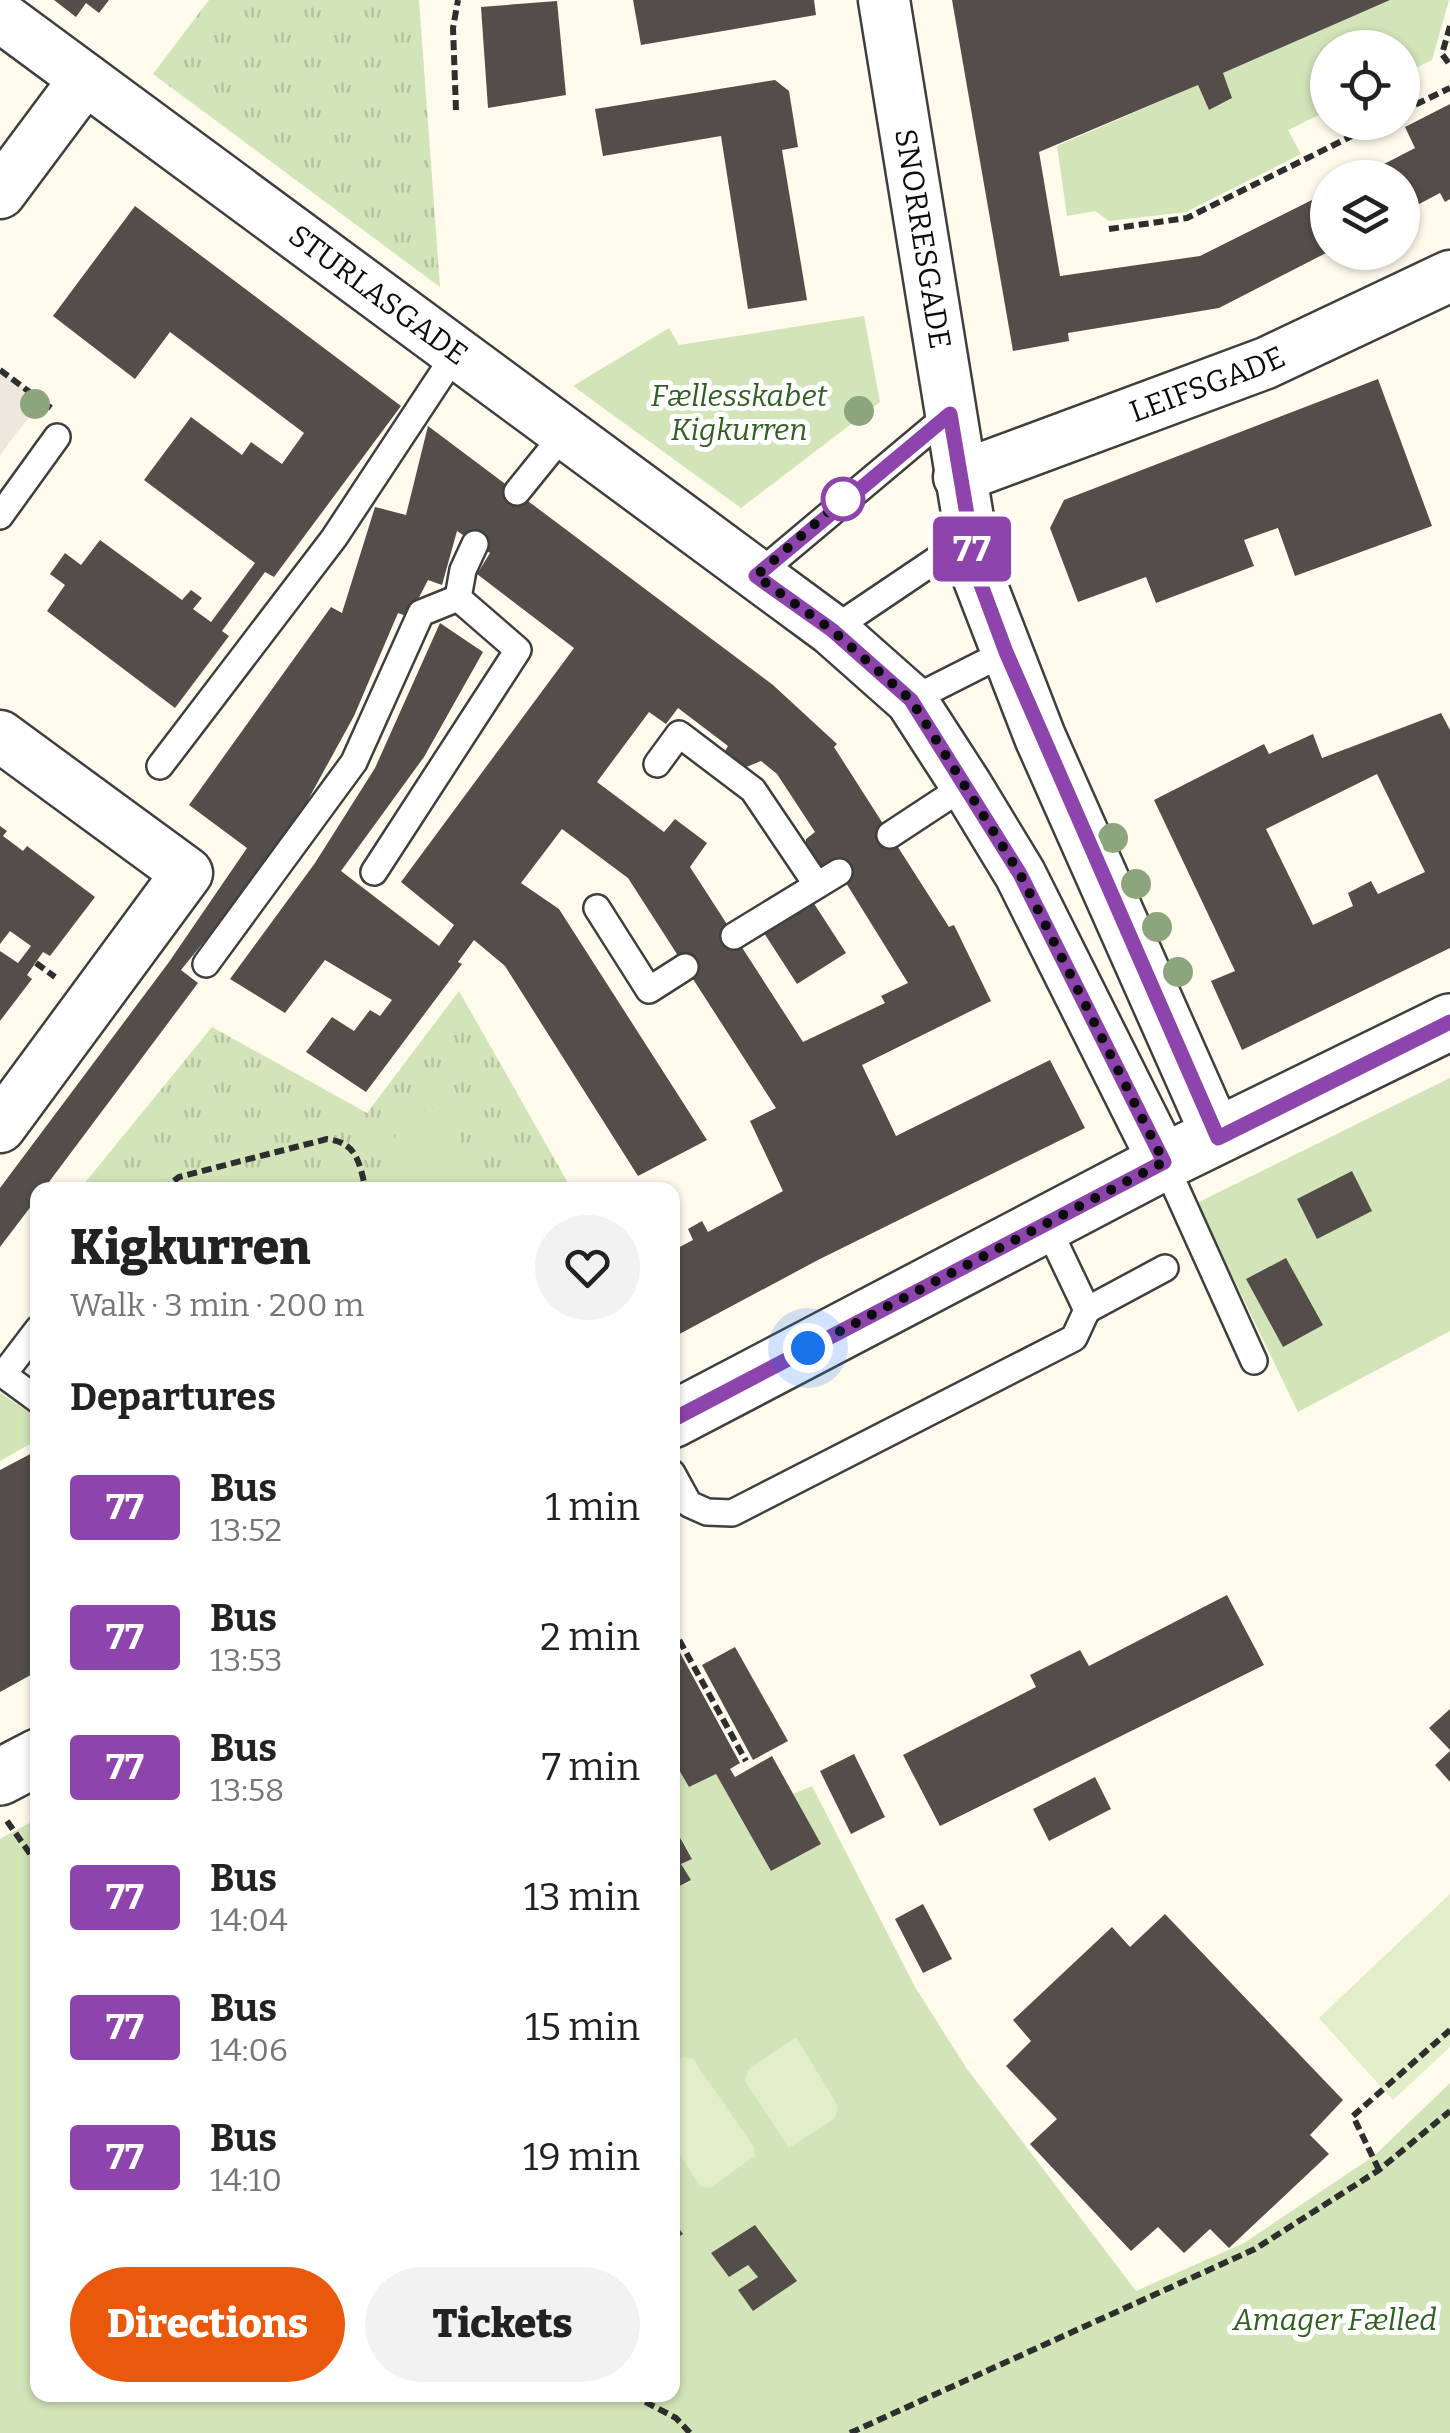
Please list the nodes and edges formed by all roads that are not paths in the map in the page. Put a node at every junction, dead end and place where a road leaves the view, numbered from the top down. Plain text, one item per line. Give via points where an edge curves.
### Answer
1 (884, 0) edge
2 (0, 16) edge
3 (85, 79) junction
4 (0, 193) edge
5 (1450, 276) edge
6 (456, 353) junction
7 (950, 414) junction
8 (564, 434) junction
9 (57, 437) road end
10 (959, 477) junction
11 (517, 492) dead end
12 (0, 516) edge
13 (970, 537) junction
14 (475, 544) dead end
15 (756, 576) junction
16 (458, 598) junction
17 (832, 630) junction
18 (1006, 652) junction
19 (911, 700) junction
20 (0, 736) edge
21 (656, 764) dead end
22 (160, 766) dead end
23 (966, 786) junction
24 (890, 835) dead end
25 (374, 872) dead end
26 (596, 908) dead end
27 (734, 936) dead end
28 (206, 964) dead end
29 (685, 967) dead end
30 (1450, 1022) edge
31 (0, 1128) edge
32 (1218, 1138) junction
33 (1164, 1162) junction
34 (1046, 1224) junction
35 (1165, 1268) dead end
36 (1087, 1310) junction
37 (30, 1339) edge
38 (1254, 1361) dead end
39 (2, 1374) edge
40 (30, 1394) edge
41 (680, 1416) edge
42 (680, 1487) edge
43 (30, 1761) edge
44 (0, 1777) edge

1 - 7 street, SNORRESGADE
2 - 3 street, STURLASGADE
3 - 4 street
3 - 6 street, STURLASGADE
5 - 10 street, LEIFSGADE via 1266,363
6 - 8 street, STURLASGADE
6 - 22 lane via 334,538
7 - 10 street, SNORRESGADE
7 - 15 lane
8 - 11 lane
8 - 15 street, STURLASGADE
9 - 12 lane
10 - 13 street, SNORRESGADE
13 - 17 lane
13 - 18 street, SNORRESGADE
14 - 16 lane
15 - 17 street, STURLASGADE
16 - 25 lane via 518,650
16 - 28 lane via 422,613 354,762
17 - 19 street, STURLASGADE
18 - 19 lane
18 - 32 street, SNORRESGADE
19 - 23 street, STURLASGADE
20 - 31 street via 188,873
21 - 27 lane via 679,734 753,790 828,878
23 - 24 lane
23 - 33 street, STURLASGADE via 1020,874
26 - 29 lane via 649,990
30 - 32 street
32 - 33 street
33 - 34 street
33 - 38 lane
34 - 36 lane
34 - 41 street
35 - 36 lane
36 - 42 lane via 1074,1338 732,1513 689,1504
37 - 39 lane
39 - 40 lane
43 - 44 street

